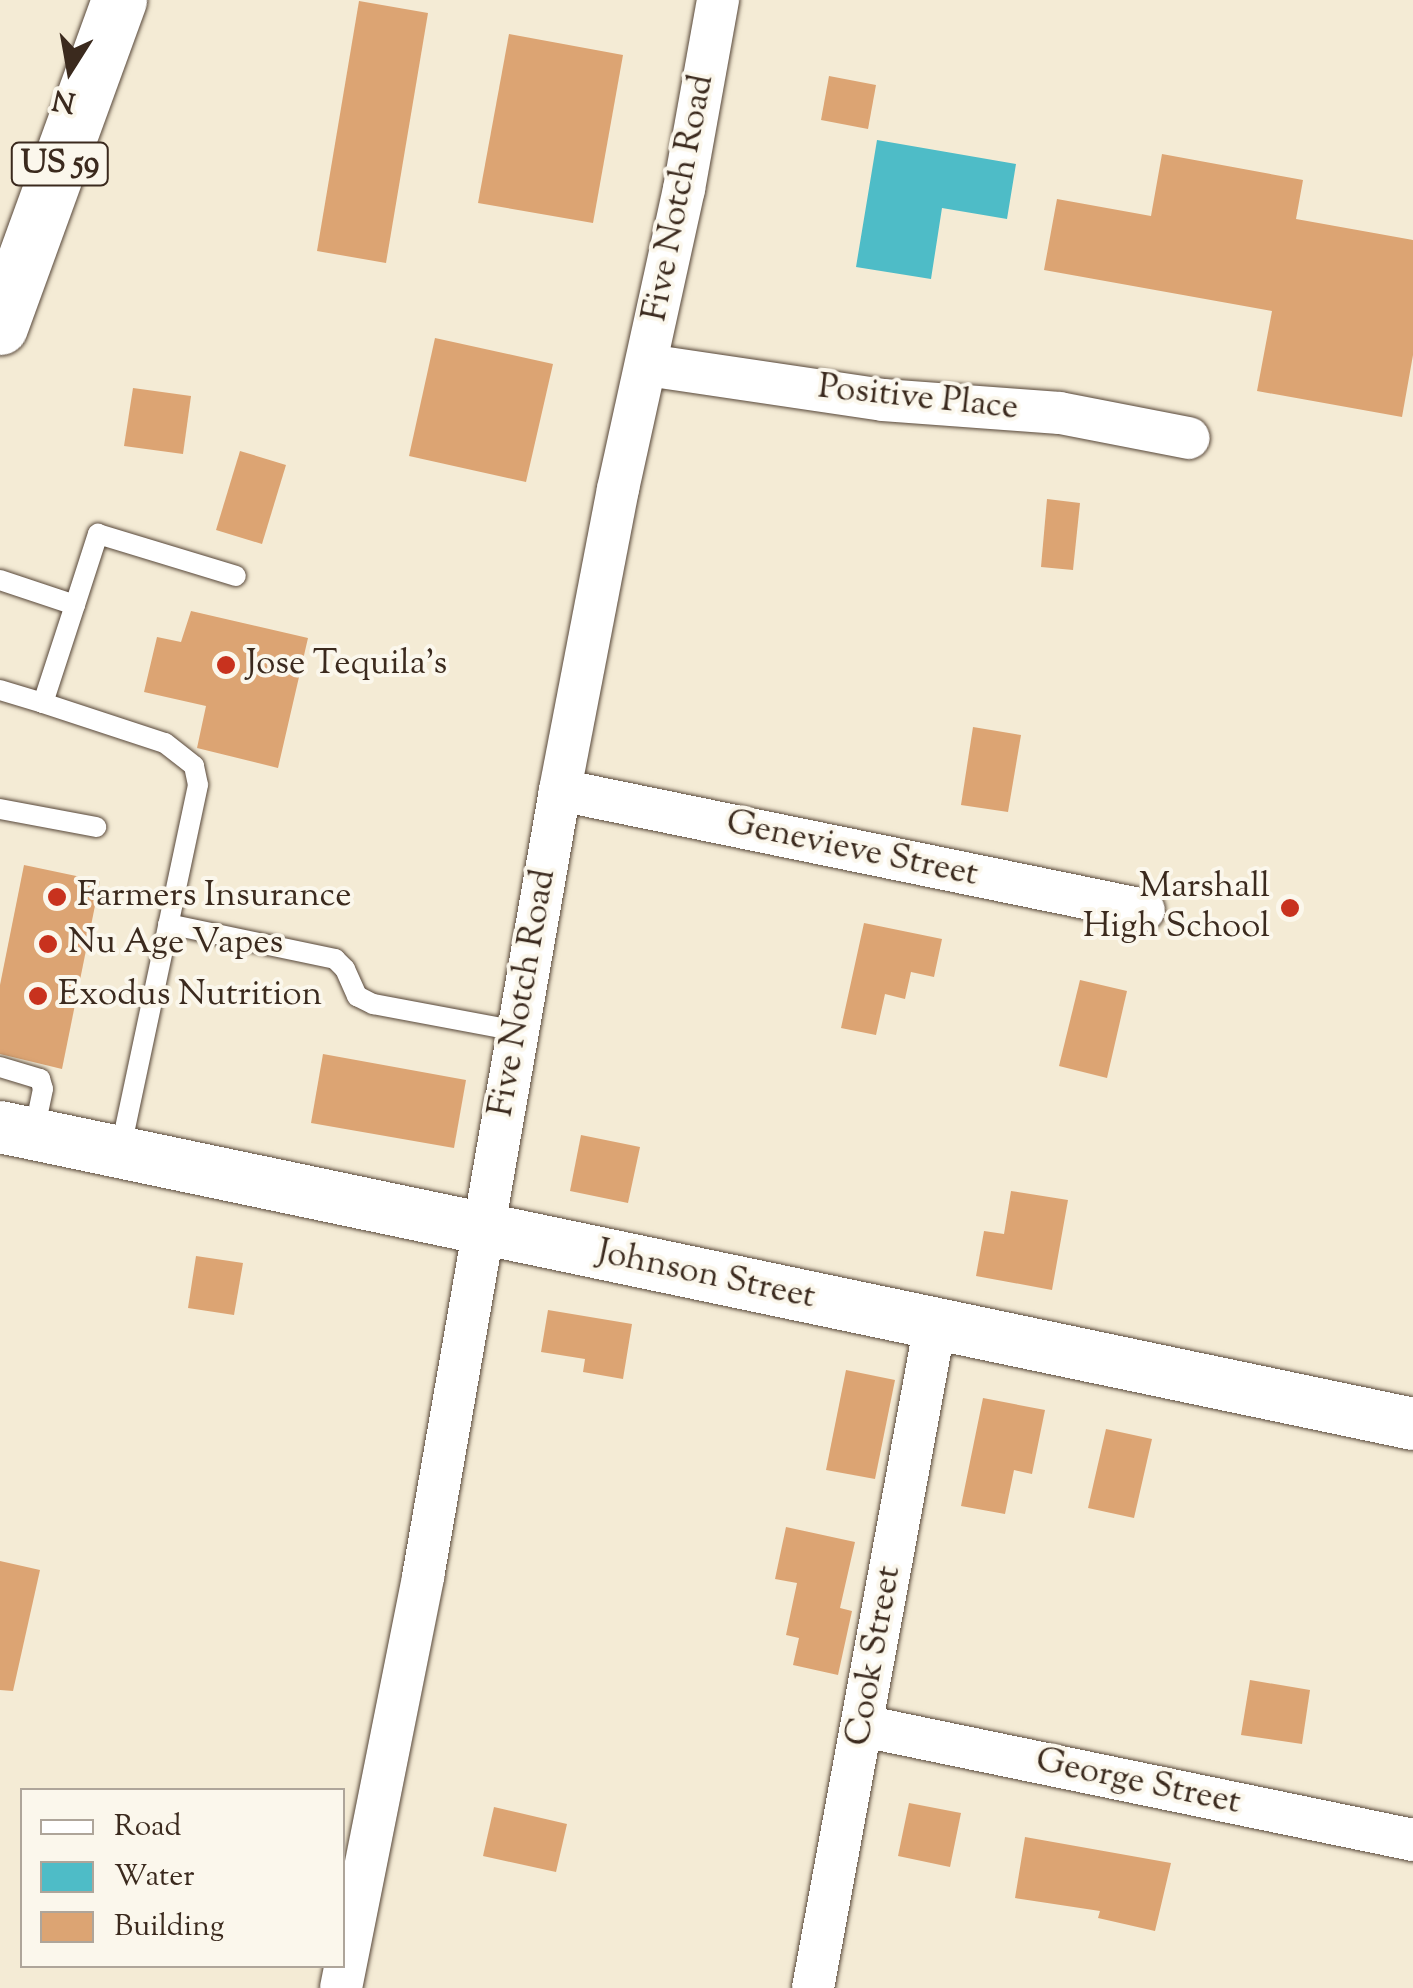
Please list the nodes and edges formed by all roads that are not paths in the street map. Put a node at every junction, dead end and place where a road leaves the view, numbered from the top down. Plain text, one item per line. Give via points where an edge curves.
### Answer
1 (119, 0) edge
2 (718, 0) edge
3 (0, 327) edge
4 (647, 365) junction
5 (1189, 438) dead end
6 (236, 576) dead end
7 (0, 580) edge
8 (75, 605) junction
9 (0, 690) edge
10 (43, 703) junction
11 (560, 790) junction
12 (0, 809) edge
13 (96, 827) dead end
14 (1144, 910) dead end
15 (168, 924) junction
16 (517, 1031) junction
17 (0, 1067) edge
18 (17, 1130) edge
19 (120, 1151) junction
20 (484, 1227) junction
21 (935, 1324) junction
22 (1413, 1424) edge
23 (862, 1726) junction
24 (1413, 1840) edge
25 (341, 1988) edge
26 (813, 1988) edge

1 - 3 highway, US 59
2 - 4 street, Five Notch Road
4 - 5 street, Positive Place via 883,400 1060,413
4 - 11 street, Five Notch Road
6 - 8 lane via 98,534
7 - 8 lane
8 - 10 lane
9 - 10 lane
10 - 15 lane via 165,743 194,766 198,785
11 - 14 street, Genevieve Street
11 - 16 street, Five Notch Road
12 - 13 lane
15 - 16 lane via 334,959 357,996 373,1004
15 - 19 lane
16 - 20 street, Five Notch Road
17 - 18 lane via 40,1079 43,1089
18 - 19 street, Johnson Street
19 - 20 street, Johnson Street
20 - 21 street, Johnson Street
20 - 25 street, Five Notch Road
21 - 22 street, Johnson Street
21 - 23 street, Cook Street
23 - 24 street, George Street
23 - 26 street, Cook Street

